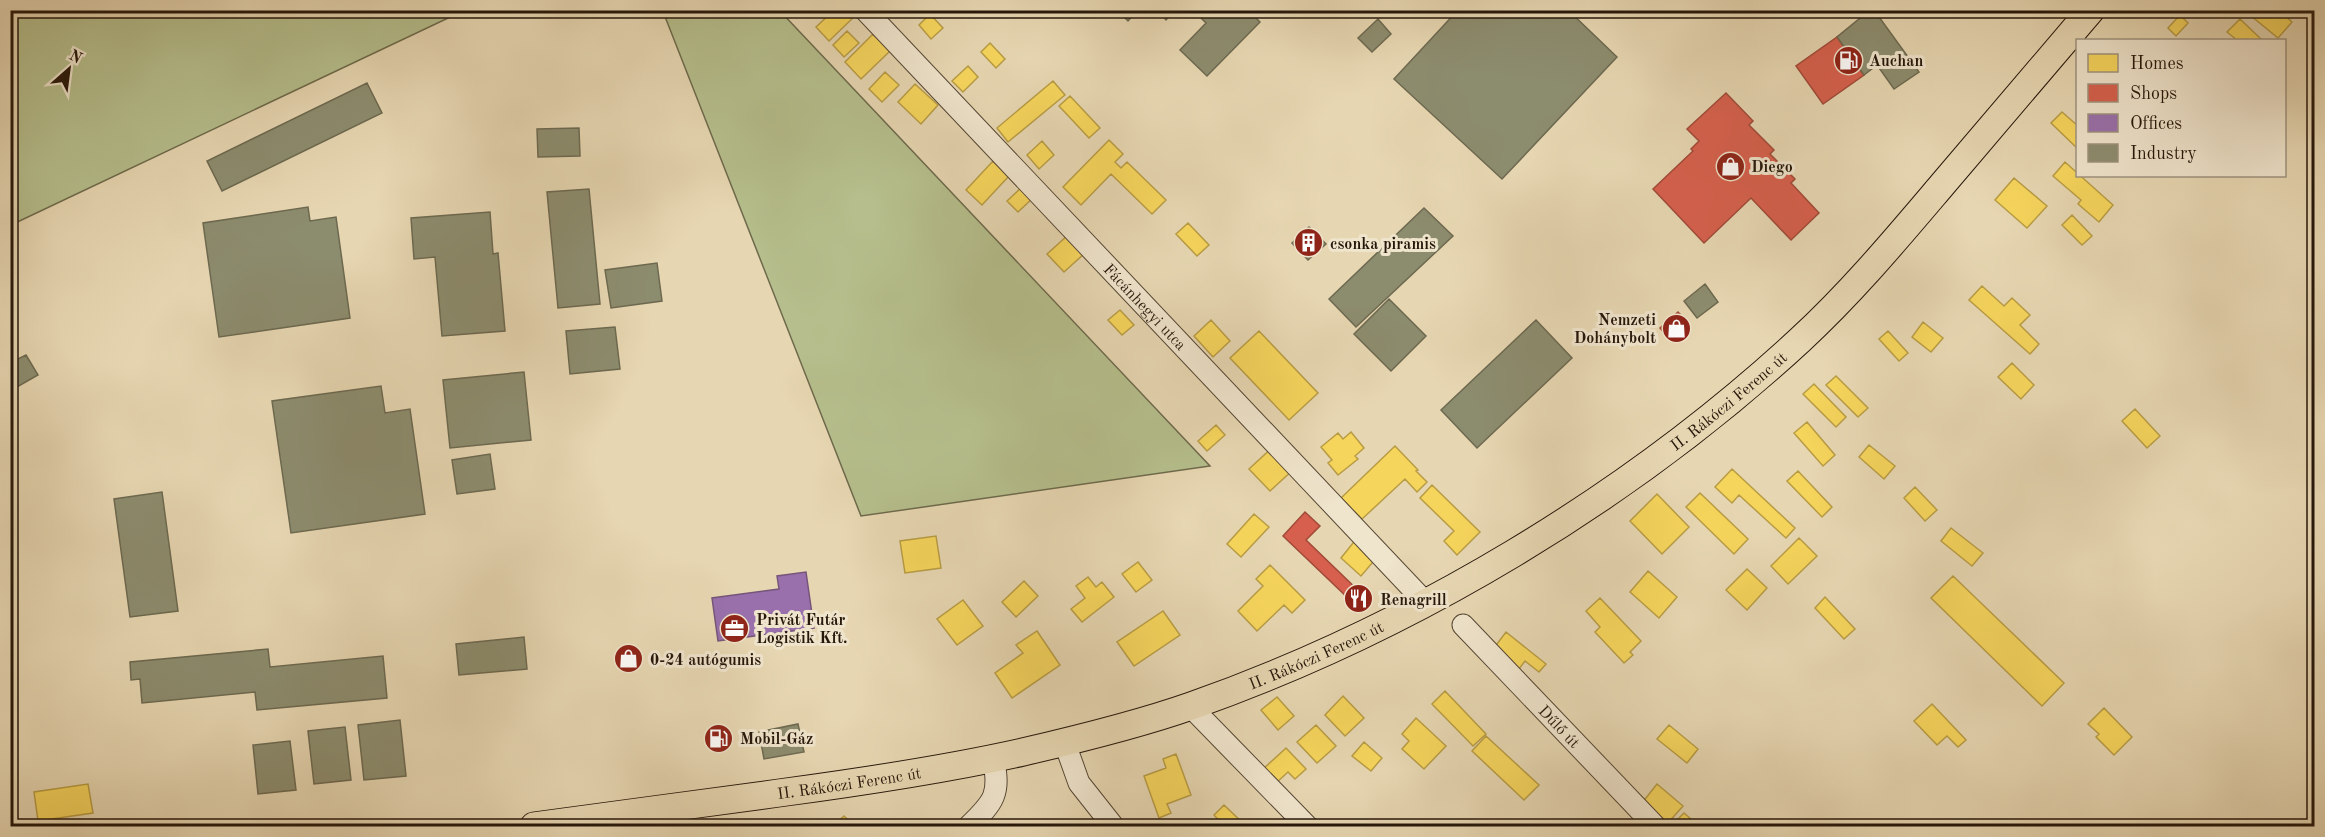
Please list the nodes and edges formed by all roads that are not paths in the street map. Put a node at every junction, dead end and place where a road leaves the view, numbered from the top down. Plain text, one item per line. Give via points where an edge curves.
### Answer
1 (865, 10) edge
2 (2091, 10) edge
3 (1426, 603) junction
4 (1463, 625) dead end
5 (1190, 706) junction
6 (1064, 741) junction
7 (993, 758) junction
8 (534, 826) edge
9 (969, 826) edge
10 (1113, 826) edge
11 (1307, 826) edge
12 (1655, 826) edge

1 - 3 street, Fácánhegyi utca
2 - 3 main road, II. Rákóczi Ferenc út via 1888,249 1802,338 1752,383 1582,509 1506,559
3 - 5 main road, II. Rákóczi Ferenc út via 1308,659
4 - 12 street, Dűlő út
5 - 6 main road, II. Rákóczi Ferenc út
5 - 11 street
6 - 7 main road, II. Rákóczi Ferenc út
6 - 10 street via 1079,783
7 - 8 main road, II. Rákóczi Ferenc út via 859,782
7 - 9 street via 998,779 993,801

